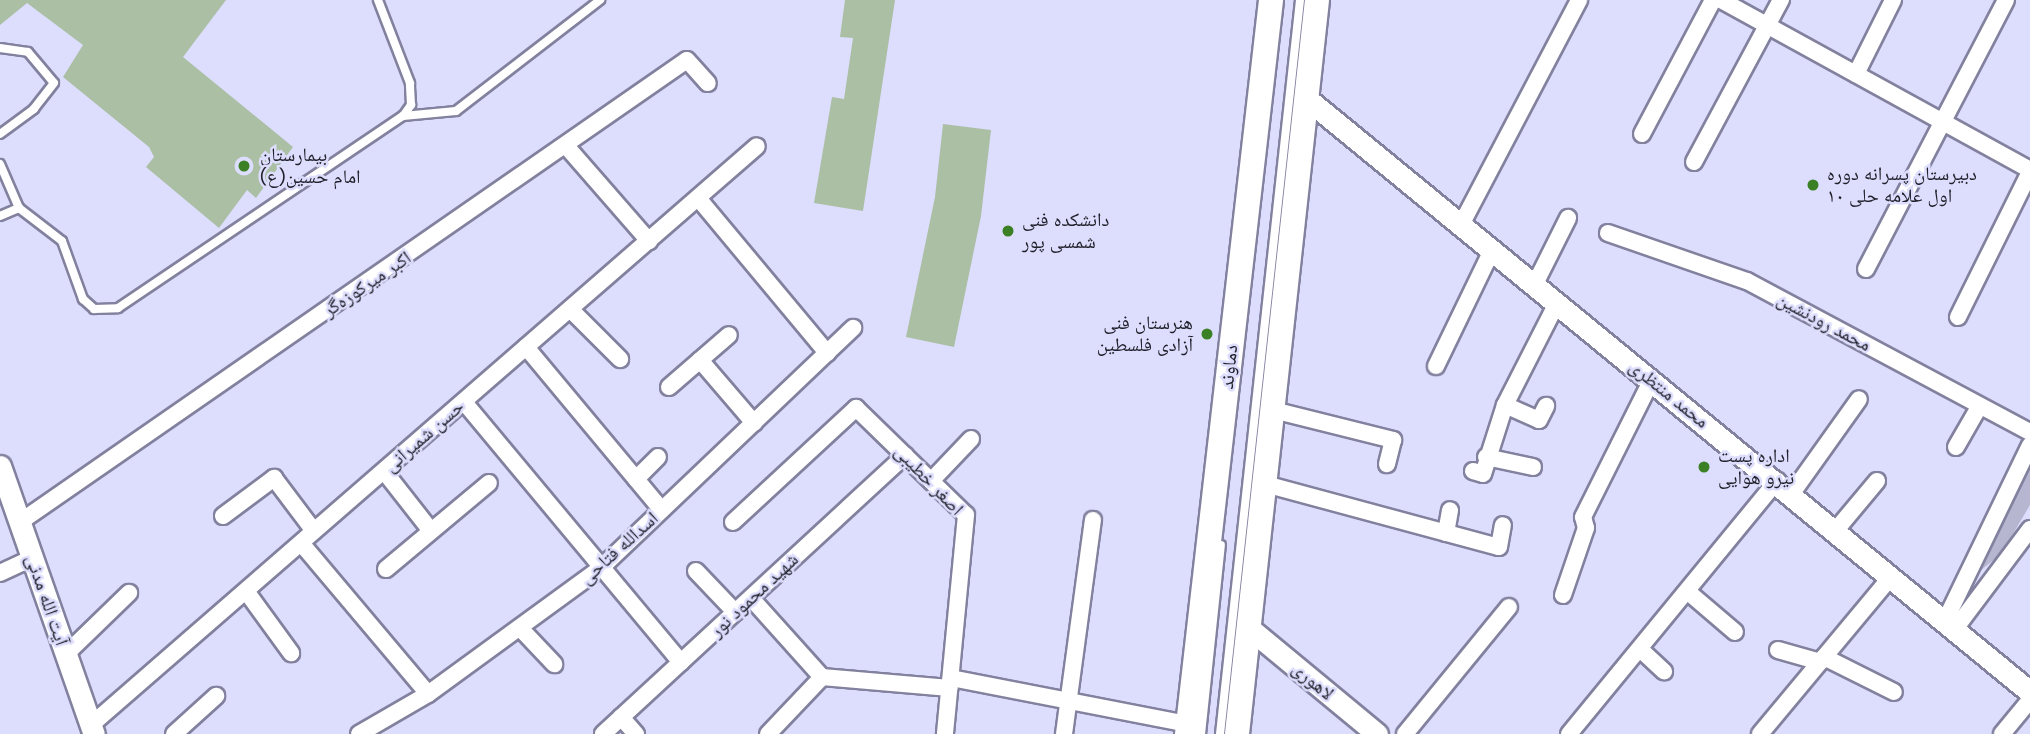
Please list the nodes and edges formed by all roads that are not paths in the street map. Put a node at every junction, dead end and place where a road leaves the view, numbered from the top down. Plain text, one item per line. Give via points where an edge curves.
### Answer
1 (600, 0) edge
2 (1271, 0) edge
3 (1283, 0) edge
4 (1300, 0) edge
5 (1317, 0) edge
6 (1579, 0) edge
7 (1713, 0) edge
8 (1721, 0) edge
9 (1781, 0) edge
10 (1893, 0) edge
11 (2007, 0) edge
12 (382, 2) edge
13 (1768, 26) junction
14 (0, 48) edge
15 (1856, 74) junction
16 (708, 83) dead end
17 (1306, 99) junction
18 (403, 116) junction
19 (1944, 122) junction
20 (0, 134) edge
21 (1642, 134) dead end
22 (757, 146) dead end
23 (567, 147) junction
24 (1694, 162) dead end
25 (0, 164) edge
26 (2030, 171) edge
27 (698, 198) junction
28 (19, 208) junction
29 (0, 216) edge
30 (1568, 218) dead end
31 (1461, 225) junction
32 (1608, 233) dead end
33 (649, 240) junction
34 (1492, 250) junction
35 (1866, 269) dead end
36 (1535, 284) junction
37 (1557, 303) junction
38 (570, 309) junction
39 (1958, 317) dead end
40 (853, 328) dead end
41 (729, 335) dead end
42 (526, 347) junction
43 (827, 353) junction
44 (620, 359) dead end
45 (700, 360) junction
46 (1436, 366) dead end
47 (1652, 379) junction
48 (669, 387) dead end
49 (1859, 399) dead end
50 (464, 402) junction
51 (1505, 405) junction
52 (1546, 406) dead end
53 (1979, 407) junction
54 (1273, 410) junction
55 (754, 423) junction
56 (2030, 432) edge
57 (971, 439) dead end
58 (2030, 445) edge
59 (1956, 447) dead end
60 (1488, 450) junction
61 (905, 455) junction
62 (657, 457) dead end
63 (1387, 464) dead end
64 (0, 467) edge
65 (1533, 467) dead end
66 (384, 471) junction
67 (1473, 471) dead end
68 (636, 479) junction
69 (931, 481) junction
70 (1877, 481) dead end
71 (489, 482) dead end
72 (1265, 484) junction
73 (1785, 487) junction
74 (662, 510) junction
75 (1450, 510) dead end
76 (223, 516) dead end
77 (1093, 520) dead end
78 (733, 522) dead end
79 (20, 523) junction
80 (1503, 525) dead end
81 (2030, 529) edge
82 (1836, 530) junction
83 (314, 531) junction
84 (431, 531) junction
85 (1446, 533) junction
86 (301, 543) junction
87 (32, 558) junction
88 (602, 567) junction
89 (386, 569) dead end
90 (696, 571) dead end
91 (0, 573) edge
92 (1891, 577) junction
93 (246, 591) junction
94 (1687, 591) junction
95 (129, 593) dead end
96 (1563, 595) dead end
97 (751, 598) junction
98 (1508, 607) dead end
99 (735, 612) junction
100 (1950, 625) junction
101 (520, 628) junction
102 (1249, 628) junction
103 (1735, 632) dead end
104 (1640, 649) junction
105 (1778, 650) dead end
106 (291, 653) dead end
107 (66, 654) junction
108 (1822, 659) junction
109 (681, 662) junction
110 (554, 664) dead end
111 (1664, 671) dead end
112 (822, 677) junction
113 (950, 683) junction
114 (1894, 692) dead end
115 (2030, 692) edge
116 (428, 694) junction
117 (216, 695) dead end
118 (2030, 700) edge
119 (1069, 701) junction
120 (621, 717) junction
121 (92, 730) edge
122 (1192, 731) edge
123 (174, 734) edge
124 (359, 734) edge
125 (603, 734) edge
126 (636, 734) edge
127 (768, 734) edge
128 (945, 734) edge
129 (1065, 734) edge
130 (1220, 734) edge
131 (1237, 734) edge
132 (1377, 734) edge
133 (1405, 734) edge
134 (1569, 734) edge
135 (1760, 734) edge
136 (2002, 734) edge

1 - 18 lane via 456,111
2 - 122 main road, دماوند
3 - 122 lane
4 - 130 lane
5 - 17 main road
6 - 31 street
7 - 21 street
8 - 13 street
9 - 13 street
10 - 15 street
11 - 19 street
12 - 18 lane via 410,83 411,105
13 - 15 street
13 - 24 street
14 - 20 lane via 28,52 54,83 34,109
15 - 19 street
16 - 23 street, اکبر میرکوزه‌گر via 687,60
17 - 31 main road, محمد منتظری
17 - 54 main road
18 - 28 lane via 130,302 108,311 88,304 62,241
19 - 26 street
19 - 35 street
22 - 27 street, حسن شمیرانی
23 - 33 street
23 - 79 street, اکبر میرکوزه‌گر
25 - 28 lane
26 - 39 street
27 - 33 street, حسن شمیرانی
27 - 43 street
28 - 29 lane
30 - 36 street
31 - 34 main road, محمد منتظری
32 - 53 street, محمد رودنشین via 1747,281
33 - 38 street, حسن شمیرانی
34 - 36 main road, محمد منتظری
34 - 46 street
36 - 37 main road, محمد منتظری
37 - 47 main road, محمد منتظری
37 - 51 street
38 - 42 street, حسن شمیرانی
38 - 44 street
40 - 43 street, اسدالله فتاحی
41 - 45 street
42 - 50 street, حسن شمیرانی
42 - 68 street
43 - 55 street, اسدالله فتاحی
45 - 48 street
45 - 55 street
47 - 73 main road, محمد منتظری
47 - 96 street via 1583,517 1586,528
49 - 73 street
50 - 66 street, حسن شمیرانی
50 - 88 street
51 - 52 street via 1539,420
51 - 60 street
53 - 56 street, محمد رودنشین
53 - 59 street
54 - 63 street via 1394,440
54 - 72 main road
55 - 74 street, اسدالله فتاحی
57 - 69 street
58 - 100 street
60 - 65 street
60 - 67 street via 1483,474
61 - 69 street, اصغر خطیبی
61 - 78 street, اصغر خطیبی via 856,408
61 - 97 street, شهید محمود نور
62 - 68 street
64 - 79 main road, آیت الله مدنی
66 - 83 street, حسن شمیرانی
66 - 84 street
68 - 74 street
69 - 113 street, اصغر خطیبی via 969,523
70 - 82 street
71 - 84 street
72 - 85 street
72 - 102 main road
73 - 82 main road, محمد منتظری
73 - 94 street
74 - 88 street, اسدالله فتاحی
75 - 85 street
76 - 83 street via 274,478
77 - 119 street
79 - 87 main road, آیت الله مدنی
80 - 85 street via 1499,547
81 - 100 street
82 - 92 main road, محمد منتظری
83 - 86 street, حسن شمیرانی
84 - 89 street
86 - 93 street, حسن شمیرانی
86 - 116 street
87 - 91 street
87 - 107 main road, آیت الله مدنی
88 - 101 street, اسدالله فتاحی
88 - 109 street
90 - 99 street
92 - 100 main road, محمد منتظری
92 - 108 street
93 - 106 street
93 - 121 street, حسن شمیرانی
94 - 103 street
94 - 104 street
95 - 107 street
97 - 99 street, شهید محمود نور
97 - 112 street
98 - 133 street
99 - 109 street, شهید محمود نور
100 - 115 main road, محمد منتظری
101 - 110 street
101 - 116 street, اسدالله فتاحی
102 - 131 main road
102 - 132 main road, لاهوری
104 - 111 street
104 - 134 street
105 - 108 street
107 - 121 main road, آیت الله مدنی
108 - 114 street
108 - 135 street
109 - 120 street, شهید محمود نور
112 - 113 street
112 - 127 street
113 - 119 street
113 - 128 street, اصغر خطیبی
116 - 124 street, اسدالله فتاحی
117 - 123 street
118 - 136 street
119 - 122 street
119 - 129 street
120 - 125 street, شهید محمود نور
120 - 126 street

